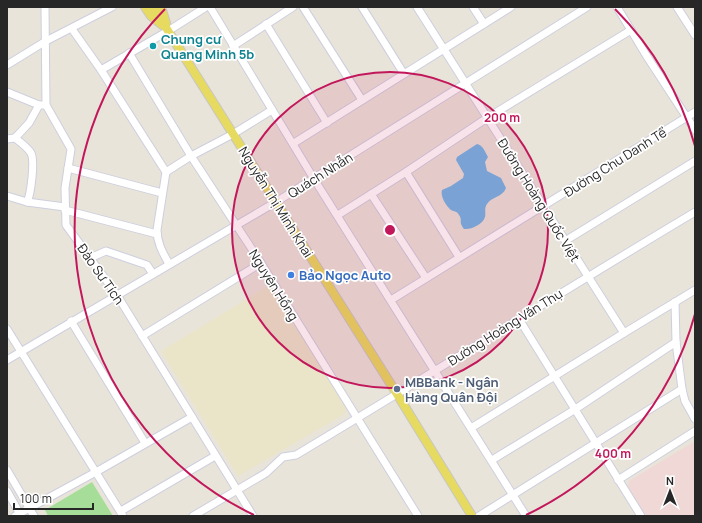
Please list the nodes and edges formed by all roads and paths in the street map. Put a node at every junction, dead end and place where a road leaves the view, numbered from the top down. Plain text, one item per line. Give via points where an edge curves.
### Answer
1 (45, 7) edge
2 (112, 7) edge
3 (145, 7) edge
4 (153, 7) edge
5 (161, 7) edge
6 (206, 7) edge
7 (210, 7) edge
8 (293, 7) edge
9 (303, 7) edge
10 (362, 7) edge
11 (417, 7) edge
12 (473, 7) edge
13 (510, 7) edge
14 (587, 7) edge
15 (617, 7) edge
16 (677, 7) edge
17 (266, 24) junction
18 (484, 24) junction
19 (72, 29) junction
20 (631, 30) junction
21 (168, 31) junction
22 (695, 35) edge
23 (46, 41) junction
24 (233, 46) junction
25 (443, 50) junction
26 (129, 53) junction
27 (7, 65) edge
28 (101, 70) junction
29 (404, 74) junction
30 (466, 84) junction
31 (7, 92) edge
32 (362, 100) junction
33 (43, 105) junction
34 (272, 110) junction
35 (695, 112) edge
36 (687, 117) junction
37 (487, 118) junction
38 (327, 123) junction
39 (695, 130) edge
40 (233, 134) junction
41 (15, 138) junction
42 (7, 139) edge
43 (294, 143) junction
44 (192, 156) junction
45 (695, 161) edge
46 (68, 168) junction
47 (166, 172) junction
48 (406, 172) junction
49 (314, 178) junction
50 (162, 193) junction
51 (371, 194) junction
52 (7, 196) edge
53 (27, 202) junction
54 (276, 202) junction
55 (544, 206) junction
56 (65, 208) junction
57 (695, 212) edge
58 (338, 215) junction
59 (237, 226) junction
60 (157, 234) junction
61 (565, 241) junction
62 (459, 257) junction
63 (90, 258) junction
64 (260, 263) junction
65 (169, 264) junction
66 (152, 274) junction
67 (588, 276) junction
68 (426, 278) junction
69 (695, 290) edge
70 (117, 295) junction
71 (391, 300) junction
72 (675, 302) junction
73 (519, 319) junction
74 (71, 321) junction
75 (7, 329) edge
76 (624, 333) junction
77 (142, 336) junction
78 (676, 342) junction
79 (21, 350) junction
80 (7, 360) edge
81 (434, 371) junction
82 (554, 377) junction
83 (682, 389) junction
84 (397, 394) junction
85 (574, 410) junction
86 (192, 417) junction
87 (356, 418) junction
88 (695, 419) edge
89 (471, 428) junction
90 (695, 431) edge
91 (145, 443) junction
92 (595, 443) junction
93 (216, 456) junction
94 (492, 460) junction
95 (7, 470) edge
96 (96, 472) junction
97 (618, 480) junction
98 (236, 490) junction
99 (7, 491) edge
100 (514, 495) junction
101 (29, 508) junction
102 (122, 514) edge
103 (19, 515) edge
104 (34, 516) edge
105 (193, 516) edge
106 (253, 516) edge
107 (418, 516) edge
108 (472, 516) edge
109 (479, 516) edge
110 (526, 516) edge
111 (641, 516) edge

1 - 23 street, Đào Sư Tích
2 - 19 street
3 - 21 main road
4 - 21 main road, Nguyễn Thị Minh Khai
5 - 21 main road
6 - 21 street
7 - 24 street
8 - 17 street
9 - 32 street
10 - 29 street
11 - 25 street, Đường Hoàng Quốc Việt
12 - 18 street
13 - 18 street
14 - 30 street, Quách Nhẫn
15 - 20 street
16 - 22 street
17 - 24 street
17 - 38 street
18 - 25 street
19 - 23 street
19 - 28 street
20 - 36 street
20 - 37 street
21 - 26 street
21 - 40 main road, Nguyễn Thị Minh Khai
23 - 27 street
23 - 33 street, Đào Sư Tích
24 - 34 street
25 - 29 street
25 - 30 street, Đường Hoàng Quốc Việt
26 - 28 street
26 - 44 street, Nguyên Hồng
28 - 47 street
29 - 32 street
30 - 37 street, Đường Hoàng Quốc Việt
30 - 49 street, Quách Nhẫn
31 - 33 street
32 - 38 street
33 - 41 street
33 - 46 street, Đào Sư Tích via 70,147
34 - 40 street
34 - 43 street
35 - 36 street, Đường Chu Danh Tể
36 - 39 street
36 - 55 street, Đường Chu Danh Tể
37 - 48 street
37 - 55 street, Đường Hoàng Quốc Việt
38 - 43 street
40 - 44 street
40 - 54 main road, Nguyễn Thị Minh Khai
41 - 42 street
41 - 53 street via 30,152 32,158
43 - 49 street
44 - 47 street
44 - 59 street, Nguyên Hồng
45 - 61 street
46 - 50 street
46 - 56 street, Đào Sư Tích
47 - 50 street
48 - 51 street
48 - 62 street
49 - 54 street, Quách Nhẫn
49 - 58 street
50 - 60 street
51 - 58 street
51 - 68 street
52 - 53 street
53 - 56 street
54 - 59 street, Quách Nhẫn
54 - 84 main road, Nguyễn Thị Minh Khai
55 - 61 street, Đường Hoàng Quốc Việt
55 - 62 street, Đường Chu Danh Tể
56 - 60 street
56 - 63 street, Đào Sư Tích via 66,225
57 - 67 street, Đường Hoàng Văn Thụ
58 - 71 street
59 - 64 street, Nguyên Hồng
59 - 65 street, Quách Nhẫn
60 - 65 street via 159,245
61 - 67 street, Đường Hoàng Quốc Việt
62 - 68 street, Đường Chu Danh Tể
63 - 66 street via 106,251 147,265
63 - 70 street, Đào Sư Tích
64 - 77 street
64 - 87 street, Nguyên Hồng
65 - 66 street, Quách Nhẫn
66 - 70 street, Quách Nhẫn
67 - 73 street, Đường Hoàng Văn Thụ
67 - 76 street, Đường Hoàng Quốc Việt
68 - 71 street, Đường Chu Danh Tể
69 - 72 street
70 - 74 street, Quách Nhẫn
70 - 77 street, Đào Sư Tích
71 - 81 street
72 - 76 street
72 - 78 street
73 - 81 street, Đường Hoàng Văn Thụ
73 - 82 street
74 - 79 street, Quách Nhẫn
74 - 91 street
75 - 79 street
76 - 82 street
77 - 86 street, Đào Sư Tích
78 - 83 street
78 - 85 street
79 - 80 street, Quách Nhẫn
79 - 96 street
81 - 84 street, Đường Hoàng Văn Thụ
81 - 89 street
82 - 85 street
82 - 89 street
83 - 88 street
83 - 92 street
84 - 87 street, Đường Hoàng Văn Thụ
84 - 108 main road, Nguyễn Thị Minh Khai
85 - 92 street
85 - 94 street
86 - 91 street
86 - 93 street, Đào Sư Tích
87 - 98 street, Đường Hoàng Văn Thụ via 296,455 283,457 266,473
87 - 107 street, Nguyên Hồng
89 - 94 street
90 - 97 street
91 - 96 street
92 - 97 street
92 - 100 street
93 - 98 street, Đào Sư Tích
93 - 102 street
94 - 100 street
95 - 101 street
96 - 101 street
96 - 102 street
97 - 111 street
98 - 105 street, Đường Hoàng Văn Thụ
98 - 106 street, Đào Sư Tích
99 - 103 street
100 - 109 street
100 - 110 street
101 - 103 street
101 - 104 street

